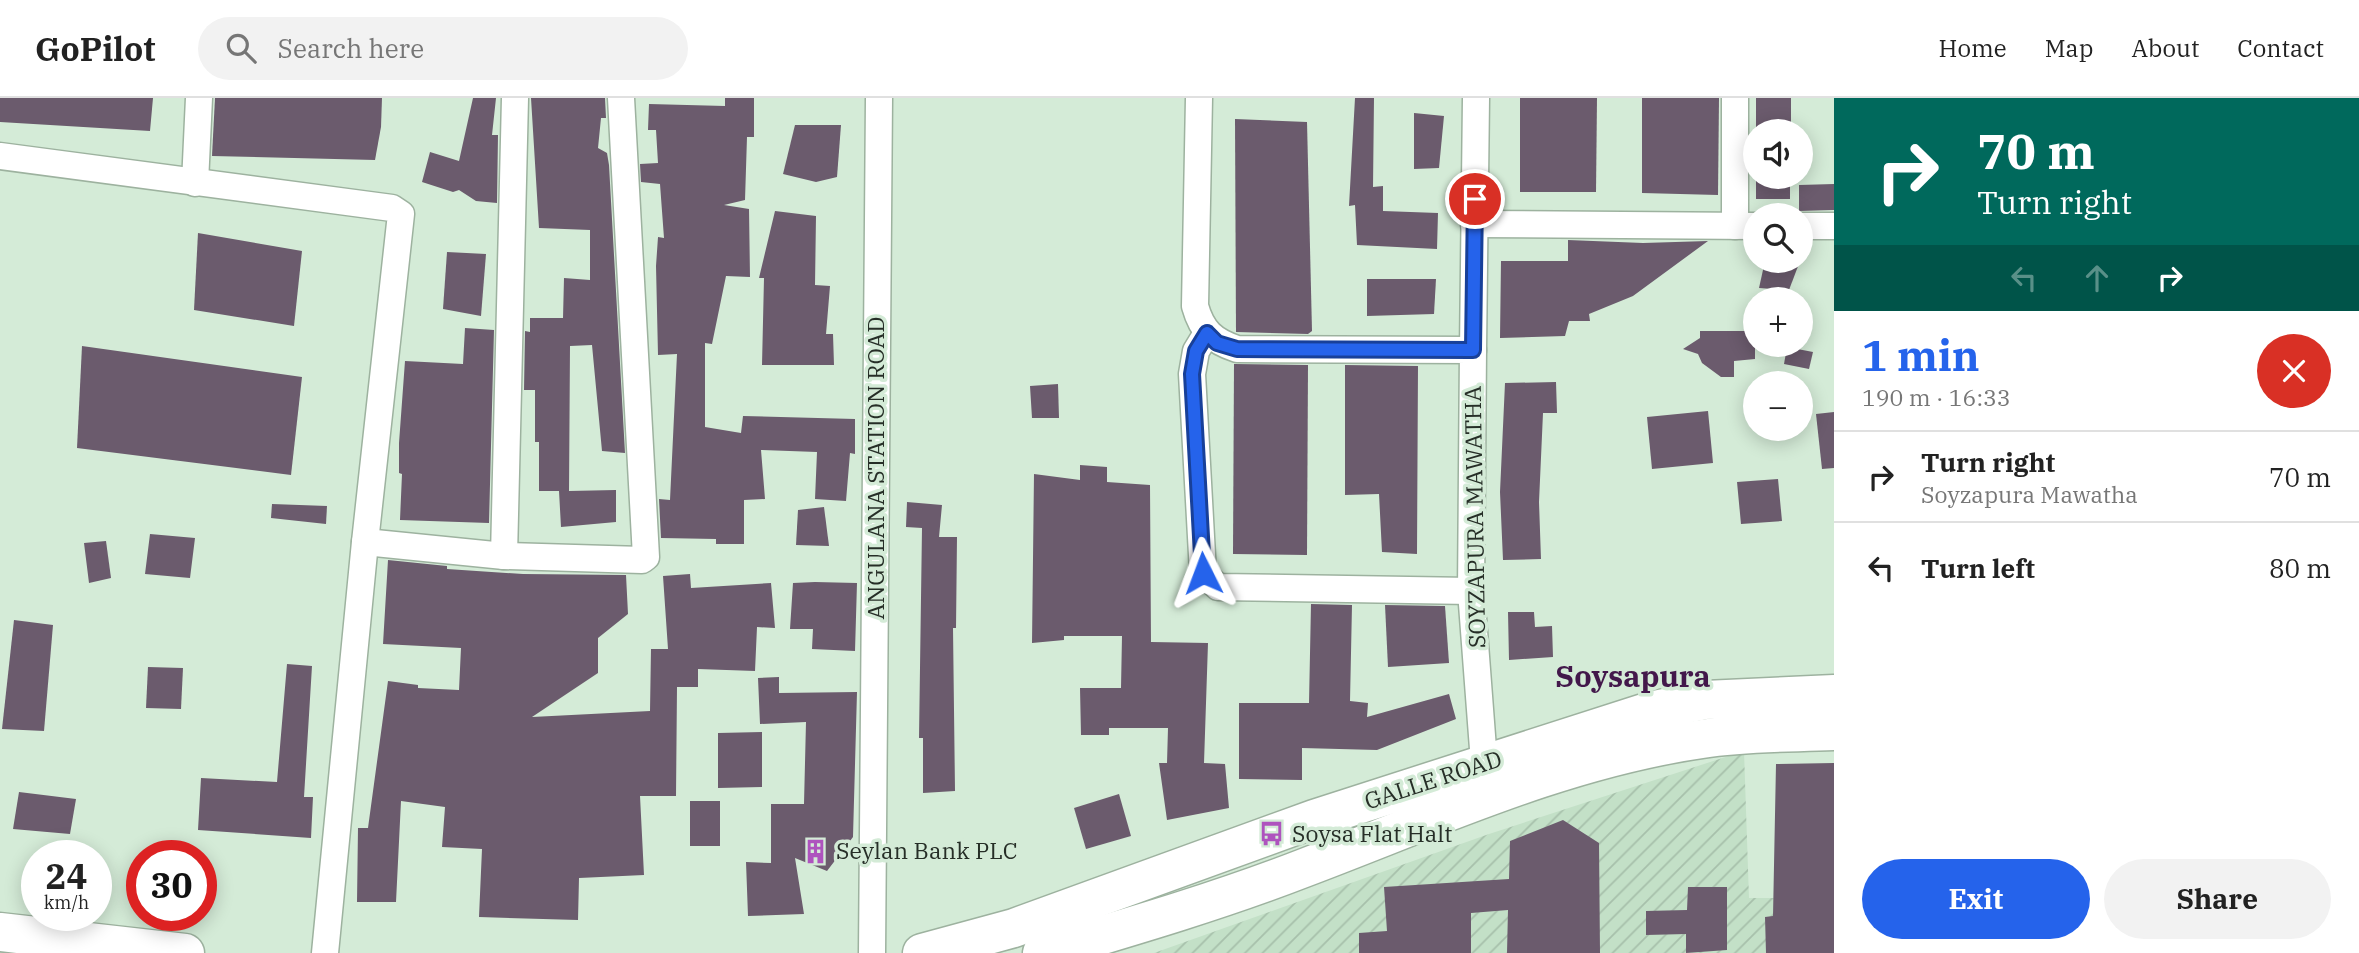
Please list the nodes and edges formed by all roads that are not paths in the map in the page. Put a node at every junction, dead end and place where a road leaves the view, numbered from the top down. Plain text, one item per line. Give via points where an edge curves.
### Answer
1 (199, 98) edge
2 (515, 98) edge
3 (621, 98) edge
4 (879, 98) edge
5 (1199, 98) edge
6 (1476, 98) edge
7 (1735, 98) edge
8 (0, 156) edge
9 (195, 183) junction
10 (1743, 203) edge
11 (1474, 224) junction
12 (1743, 226) edge
13 (1813, 226) edge
14 (1834, 226) edge
15 (1207, 333) junction
16 (1473, 350) junction
17 (365, 542) junction
18 (505, 556) junction
19 (1472, 591) junction
20 (1834, 694) edge
21 (1834, 731) edge
22 (1489, 778) junction
23 (0, 932) edge
24 (186, 953) edge
25 (325, 953) edge
26 (872, 953) edge
27 (922, 953) edge
28 (1042, 953) edge

1 - 9 street
2 - 18 street
3 - 18 street via 648,552 642,560
4 - 26 street, ANGULANA STATION ROAD
5 - 15 street via 1195,306
6 - 11 street, SOYZAPURA MAWATHA
7 - 10 street
8 - 9 street
9 - 17 street via 392,208 401,214
11 - 12 street
11 - 16 street, SOYZAPURA MAWATHA
13 - 14 street
15 - 16 street via 1217,343 1237,349
15 - 19 street via 1196,351 1192,374 1203,573 1209,582 1218,587
16 - 19 street, SOYZAPURA MAWATHA
17 - 18 street
17 - 25 street
19 - 22 street, SOYZAPURA MAWATHA
20 - 22 highway, GALLE ROAD via 1706,700 1650,711
21 - 22 highway, GALLE ROAD via 1703,738
22 - 27 highway, GALLE ROAD via 1314,819 1014,928
22 - 28 highway, GALLE ROAD via 1303,869
23 - 24 highway

